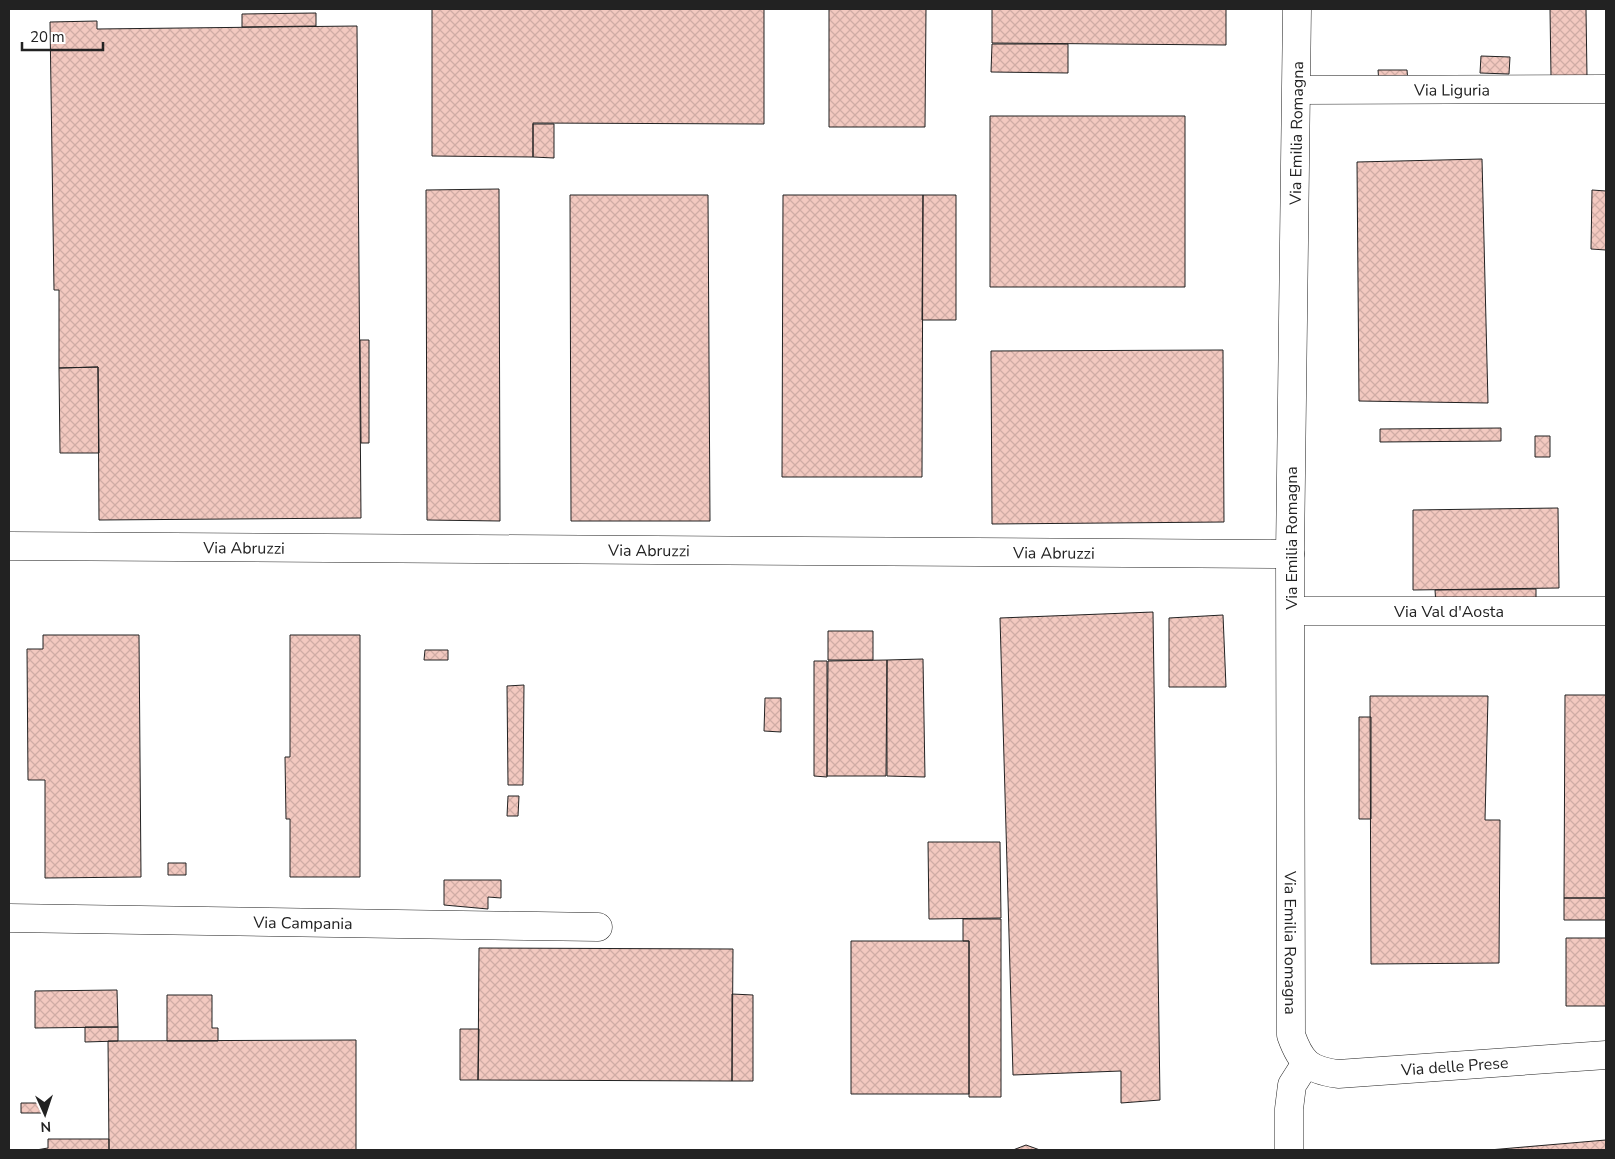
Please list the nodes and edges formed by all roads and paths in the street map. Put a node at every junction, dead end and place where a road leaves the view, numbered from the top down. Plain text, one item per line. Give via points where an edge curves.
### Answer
1 (1297, 9) edge
2 (1606, 89) edge
3 (1297, 90) junction
4 (9, 546) edge
5 (1290, 554) junction
6 (1291, 612) junction
7 (1606, 612) edge
8 (9, 918) edge
9 (598, 927) dead end
10 (1606, 1055) edge
11 (1306, 1063) junction
12 (1289, 1150) edge

1 - 3 street, Via Emilia Romagna
2 - 3 street, Via Liguria
3 - 5 street, Via Emilia Romagna
4 - 5 street, Via Abruzzi
5 - 6 street, Via Emilia Romagna
6 - 7 street, Via Val d'Aosta
6 - 11 street, Via Emilia Romagna via 1291,1036
8 - 9 street, Via Campania
10 - 11 street, Via delle Prese via 1338,1074 1321,1071
11 - 12 street via 1292,1085

